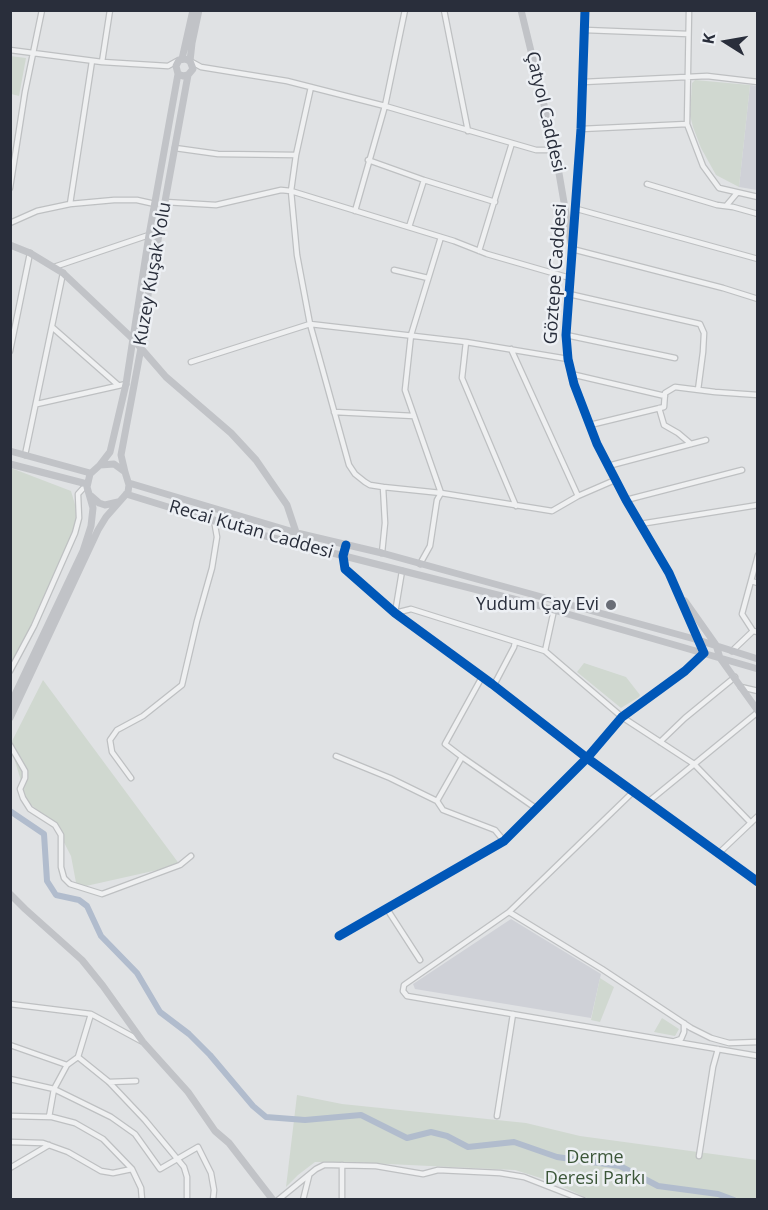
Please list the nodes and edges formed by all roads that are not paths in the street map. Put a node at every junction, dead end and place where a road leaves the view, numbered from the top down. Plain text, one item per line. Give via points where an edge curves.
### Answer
1 (42, 10) edge
2 (110, 10) edge
3 (193, 10) edge
4 (200, 10) edge
5 (405, 10) edge
6 (444, 10) edge
7 (521, 10) edge
8 (585, 10) edge
9 (689, 10) edge
10 (585, 30) junction
11 (688, 34) junction
12 (10, 50) edge
13 (33, 53) junction
14 (191, 57) junction
15 (180, 60) junction
16 (92, 61) junction
17 (102, 62) junction
18 (168, 66) junction
19 (201, 68) junction
20 (177, 72) junction
21 (189, 75) junction
22 (687, 77) junction
23 (583, 82) junction
24 (758, 82) edge
25 (311, 87) junction
26 (385, 106) junction
27 (687, 124) junction
28 (581, 129) junction
29 (468, 131) junction
30 (512, 143) junction
31 (175, 148) junction
32 (555, 150) junction
33 (296, 155) junction
34 (368, 160) junction
35 (424, 180) junction
36 (647, 184) dead end
37 (10, 188) edge
38 (291, 191) junction
39 (737, 193) junction
40 (758, 197) edge
41 (165, 202) junction
42 (495, 202) junction
43 (70, 204) junction
44 (155, 204) junction
45 (726, 206) junction
46 (577, 209) junction
47 (355, 211) junction
48 (758, 214) edge
49 (10, 223) edge
50 (409, 227) junction
51 (149, 235) junction
52 (441, 237) junction
53 (10, 245) edge
54 (572, 249) junction
55 (479, 251) junction
56 (30, 253) junction
57 (758, 259) edge
58 (54, 267) junction
59 (394, 270) dead end
60 (63, 273) junction
61 (428, 278) junction
62 (570, 278) junction
63 (569, 294) junction
64 (758, 299) edge
65 (10, 306) edge
66 (19, 307) junction
67 (310, 324) junction
68 (52, 327) junction
69 (411, 335) junction
70 (566, 335) junction
71 (133, 339) junction
72 (466, 342) junction
73 (141, 348) junction
74 (511, 350) junction
75 (10, 351) edge
76 (675, 358) dead end
77 (568, 359) junction
78 (191, 362) dead end
79 (571, 374) junction
80 (122, 385) junction
81 (698, 390) junction
82 (758, 395) edge
83 (665, 396) junction
84 (37, 404) junction
85 (660, 408) junction
86 (334, 412) junction
87 (414, 416) junction
88 (590, 425) junction
89 (705, 440) dead end
90 (691, 444) junction
91 (10, 451) edge
92 (25, 455) junction
93 (10, 464) edge
94 (100, 465) junction
95 (608, 466) junction
96 (742, 470) dead end
97 (125, 472) junction
98 (90, 473) junction
99 (615, 480) junction
100 (129, 483) junction
101 (87, 484) junction
102 (383, 487) junction
103 (441, 493) junction
104 (90, 494) junction
105 (126, 494) junction
106 (578, 496) junction
107 (626, 500) junction
108 (118, 502) junction
109 (758, 505) edge
110 (516, 506) junction
111 (214, 520) junction
112 (640, 524) junction
113 (297, 533) junction
114 (302, 545) junction
115 (346, 545) junction
116 (382, 553) junction
117 (758, 555) edge
118 (343, 556) junction
119 (420, 564) junction
120 (402, 571) junction
121 (669, 573) junction
122 (751, 581) junction
123 (758, 583) edge
124 (554, 610) junction
125 (395, 613) junction
126 (755, 632) edge
127 (698, 640) junction
128 (515, 642) junction
129 (716, 645) junction
130 (545, 651) junction
131 (732, 651) junction
132 (704, 653) junction
133 (720, 658) junction
134 (758, 659) edge
135 (758, 669) edge
136 (10, 671) edge
137 (482, 676) junction
138 (735, 677) junction
139 (494, 685) junction
140 (741, 687) junction
141 (758, 691) edge
142 (10, 705) edge
143 (758, 711) edge
144 (622, 717) junction
145 (10, 718) edge
146 (660, 742) junction
147 (10, 746) edge
148 (336, 756) dead end
149 (462, 757) junction
150 (587, 758) junction
151 (694, 764) junction
152 (132, 778) dead end
153 (634, 791) junction
154 (437, 801) junction
155 (648, 802) junction
156 (537, 809) junction
157 (758, 816) edge
158 (752, 823) junction
159 (504, 842) junction
160 (718, 854) junction
161 (191, 856) dead end
162 (757, 880) edge
163 (10, 894) edge
164 (387, 909) junction
165 (509, 912) junction
166 (339, 936) dead end
167 (420, 960) dead end
168 (10, 1004) edge
169 (91, 1014) junction
170 (513, 1014) junction
171 (684, 1023) junction
172 (719, 1041) junction
173 (143, 1042) junction
174 (672, 1042) junction
175 (758, 1042) edge
176 (10, 1045) edge
177 (718, 1050) junction
178 (758, 1056) edge
179 (78, 1057) junction
180 (68, 1065) junction
181 (10, 1079) edge
182 (109, 1082) junction
183 (136, 1082) dead end
184 (54, 1089) junction
185 (10, 1116) edge
186 (497, 1116) dead end
187 (49, 1117) junction
188 (10, 1142) edge
189 (35, 1143) junction
190 (49, 1145) junction
191 (42, 1149) junction
192 (699, 1156) dead end
193 (176, 1159) junction
194 (342, 1165) junction
195 (10, 1168) edge
196 (132, 1169) junction
197 (310, 1174) junction
198 (142, 1200) edge
199 (188, 1200) edge
200 (213, 1200) edge
201 (273, 1200) edge
202 (278, 1200) edge
203 (303, 1200) edge
204 (342, 1200) edge
205 (584, 1200) edge

1 - 13 street
2 - 17 street
3 - 15 main road
4 - 14 main road
5 - 26 street
6 - 29 street
7 - 32 main road, Çatyol Caddesi
8 - 10 main road, Göztepe Caddesi
9 - 11 street
10 - 11 street
10 - 23 main road, Göztepe Caddesi
11 - 22 street
12 - 13 street
13 - 16 street
13 - 37 street
14 - 15 main road
14 - 19 street
14 - 21 main road
15 - 18 street
15 - 20 main road
16 - 17 street
16 - 43 street
17 - 18 street
18 - 20 street
19 - 21 street
19 - 25 street
20 - 21 main road
20 - 44 main road, Kuzey Kuşak Yolu
21 - 31 main road, Kuzey Kuşak Yolu
22 - 23 street
22 - 24 street
22 - 27 street
23 - 28 main road, Göztepe Caddesi
25 - 26 street
25 - 33 street
26 - 29 street
26 - 34 street
27 - 28 street
27 - 39 street via 703,166 719,188
28 - 46 main road, Göztepe Caddesi
29 - 30 street
30 - 32 street via 536,150
30 - 42 street
31 - 33 street via 218,154
31 - 41 main road, Kuzey Kuşak Yolu
32 - 54 main road, Çatyol Caddesi
33 - 38 street
34 - 35 street
34 - 47 street
35 - 42 street
35 - 50 street
36 - 45 street
38 - 41 street via 280,190 216,205
38 - 47 street
38 - 67 street via 297,255
39 - 40 street
39 - 45 street
41 - 73 main road, Kuzey Kuşak Yolu
42 - 55 street
43 - 44 street via 114,200
43 - 49 street via 37,211
44 - 51 main road, Kuzey Kuşak Yolu
45 - 48 street
46 - 54 main road, Göztepe Caddesi
46 - 57 street
47 - 50 street
50 - 52 street
51 - 58 street
51 - 71 main road, Kuzey Kuşak Yolu
52 - 55 street
52 - 61 street
53 - 56 main road
54 - 62 main road, Göztepe Caddesi
54 - 64 street
55 - 62 street
56 - 58 main road
56 - 66 street
58 - 60 main road
59 - 61 street
60 - 68 street
60 - 71 main road
61 - 69 street
62 - 63 main road, Göztepe Caddesi
63 - 70 main road, Göztepe Caddesi
63 - 81 street via 700,324 704,333
65 - 66 street
66 - 75 street
67 - 69 street
67 - 78 street
67 - 86 street
68 - 80 street
68 - 84 street
69 - 72 street
69 - 87 street via 405,390
70 - 76 street
70 - 77 main road, Göztepe Caddesi
71 - 73 main road
71 - 80 main road, Kuzey Kuşak Yolu
72 - 74 street
72 - 110 street via 462,378
73 - 97 main road, Kuzey Kuşak Yolu via 121,455
73 - 113 main road via 166,377 256,460 287,506
74 - 77 street
74 - 106 street
77 - 79 main road, Göztepe Caddesi
79 - 83 street
79 - 88 main road, Göztepe Caddesi
80 - 84 street
80 - 94 main road, Kuzey Kuşak Yolu via 110,452
81 - 82 street
81 - 83 street via 675,387
83 - 85 street via 664,407
84 - 92 street
85 - 88 street
85 - 90 street via 664,425
86 - 87 street
86 - 102 street via 348,465 364,482
87 - 103 street
88 - 95 main road, Göztepe Caddesi
89 - 90 street
90 - 95 street
91 - 92 main road
92 - 98 main road
93 - 101 main road
94 - 97 main road via 114,464
94 - 98 main road
95 - 99 main road, Göztepe Caddesi
96 - 107 street
97 - 100 main road
98 - 101 main road
99 - 106 street
99 - 107 main road, Göztepe Caddesi
100 - 105 main road
100 - 113 main road, Recai Kutan Caddesi
101 - 104 main road
101 - 136 street via 78,494 75,533
102 - 103 street
102 - 116 street
103 - 110 street
103 - 119 street via 430,546
104 - 108 main road via 105,505
104 - 142 main road via 91,526 83,551
105 - 108 main road
105 - 111 main road, Recai Kutan Caddesi
106 - 110 street via 552,511
107 - 112 main road, Göztepe Caddesi
108 - 145 main road via 98,530
109 - 112 street
111 - 114 main road, Recai Kutan Caddesi
111 - 152 street via 217,537 212,568 182,685 117,730 110,740 112,752
112 - 121 main road, Göztepe Caddesi
113 - 114 main road
113 - 115 main road, Recai Kutan Caddesi
114 - 118 main road, Recai Kutan Caddesi
115 - 116 main road, Recai Kutan Caddesi
115 - 118 main road
116 - 119 main road, Recai Kutan Caddesi
117 - 122 street
118 - 120 main road, Recai Kutan Caddesi
118 - 125 main road via 345,569
119 - 127 main road, Recai Kutan Caddesi
120 - 124 main road, Recai Kutan Caddesi
120 - 125 street
121 - 127 main road, Göztepe Caddesi
121 - 129 main road
122 - 123 street
122 - 126 street via 742,614
124 - 130 street
124 - 132 main road, Recai Kutan Caddesi
125 - 128 street via 411,609
125 - 137 main road
126 - 131 street
127 - 129 main road, Recai Kutan Caddesi
127 - 132 main road, Göztepe Caddesi
128 - 130 street
128 - 139 street
129 - 131 main road, Recai Kutan Caddesi
129 - 133 main road
130 - 144 street
131 - 134 main road, Recai Kutan Caddesi
132 - 133 main road, Recai Kutan Caddesi
132 - 144 street
133 - 135 main road, Recai Kutan Caddesi
133 - 138 main road
137 - 139 main road
137 - 149 street via 445,744
138 - 140 main road
138 - 146 street
139 - 150 main road
140 - 141 street
140 - 143 main road
143 - 151 street
144 - 146 street
144 - 150 street
146 - 151 street
147 - 161 street via 25,771 20,789 23,798 61,835 61,867 70,884 102,894 180,865
148 - 154 street
149 - 154 street
149 - 156 street
150 - 153 main road
150 - 156 street
151 - 155 street
151 - 158 street
153 - 155 main road
153 - 165 street
154 - 159 street via 443,810 495,830
155 - 160 main road
156 - 159 street
157 - 158 street
158 - 160 street
159 - 164 street
160 - 162 main road
163 - 173 main road via 82,960
164 - 166 street
164 - 167 street
165 - 170 street via 404,985 403,991 407,996
165 - 171 street
168 - 169 street
169 - 173 street
169 - 179 street
170 - 174 street
170 - 186 street
171 - 172 street
171 - 174 street via 681,1039
172 - 175 street
172 - 177 street
173 - 201 main road
174 - 177 street
176 - 180 street
177 - 178 street
177 - 192 street
179 - 180 street
179 - 182 street
180 - 184 street
181 - 184 street
182 - 183 street
182 - 193 street
184 - 187 street
184 - 193 street via 111,1117 135,1134 160,1169
185 - 187 street
187 - 196 street via 75,1123 103,1139
188 - 189 street
189 - 190 street
189 - 191 street
190 - 191 street
190 - 196 street via 101,1171
191 - 195 street
193 - 199 street via 187,1177
193 - 200 street via 198,1147 211,1173
194 - 197 street via 324,1165
194 - 204 street
194 - 205 street via 423,1174 438,1170 500,1173 529,1179
196 - 198 street
197 - 202 street
197 - 203 street

